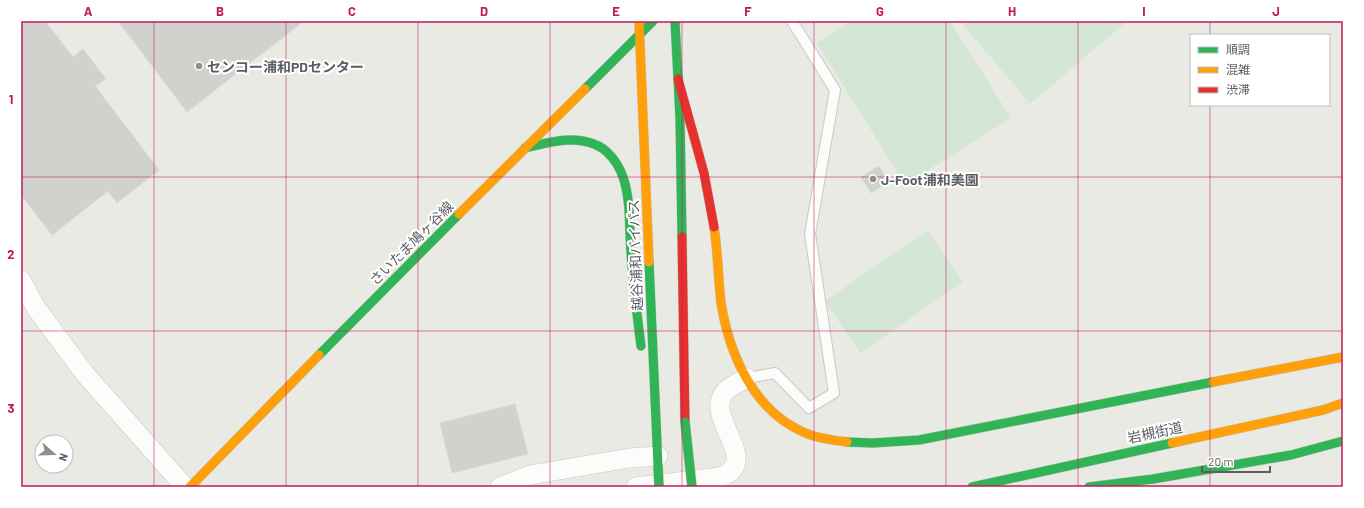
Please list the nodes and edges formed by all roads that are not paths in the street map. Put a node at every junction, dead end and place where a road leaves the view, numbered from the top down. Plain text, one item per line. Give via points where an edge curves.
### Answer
1 (639, 21) edge
2 (653, 21) edge
3 (675, 21) edge
4 (792, 21) edge
5 (640, 34) junction
6 (678, 79) junction
7 (525, 148) junction
8 (21, 280) edge
9 (642, 353) dead end
10 (1343, 357) edge
11 (645, 369) dead end
12 (747, 378) junction
13 (1343, 403) edge
14 (685, 422) junction
15 (1343, 441) edge
16 (658, 461) junction
17 (200, 483) edge
18 (185, 487) edge
19 (500, 487) edge
20 (636, 487) edge
21 (660, 487) edge
22 (687, 487) edge
23 (692, 487) edge
24 (972, 487) edge
25 (1089, 487) edge

1 - 5 main road, 越谷浦和バイパス
2 - 5 main road, さいたま鳩ヶ谷線
3 - 6 main road
4 - 12 lane via 835,90 810,234 834,393 809,408 775,373
5 - 7 main road, さいたま鳩ヶ谷線
5 - 16 main road, 越谷浦和バイパス
6 - 12 main road via 705,171 715,231 723,312 730,344
6 - 14 main road
7 - 9 main road via 560,140 578,140 594,144 614,160 623,178 627,198 635,306
7 - 17 main road, さいたま鳩ヶ谷線 via 384,289
8 - 18 street via 36,308 85,374
10 - 12 main road via 919,440 879,442 848,442 819,437 797,429 777,414 755,391
11 - 16 main road
12 - 20 street via 731,386 721,397 719,406 736,452 737,460 729,474
13 - 24 main road, 岩槻街道 via 1323,410
14 - 22 main road, bridge
14 - 23 main road, bridge
15 - 25 main road via 1291,455 1153,479
16 - 19 street via 630,458 530,475
16 - 21 main road, 越谷浦和バイパス, bridge

